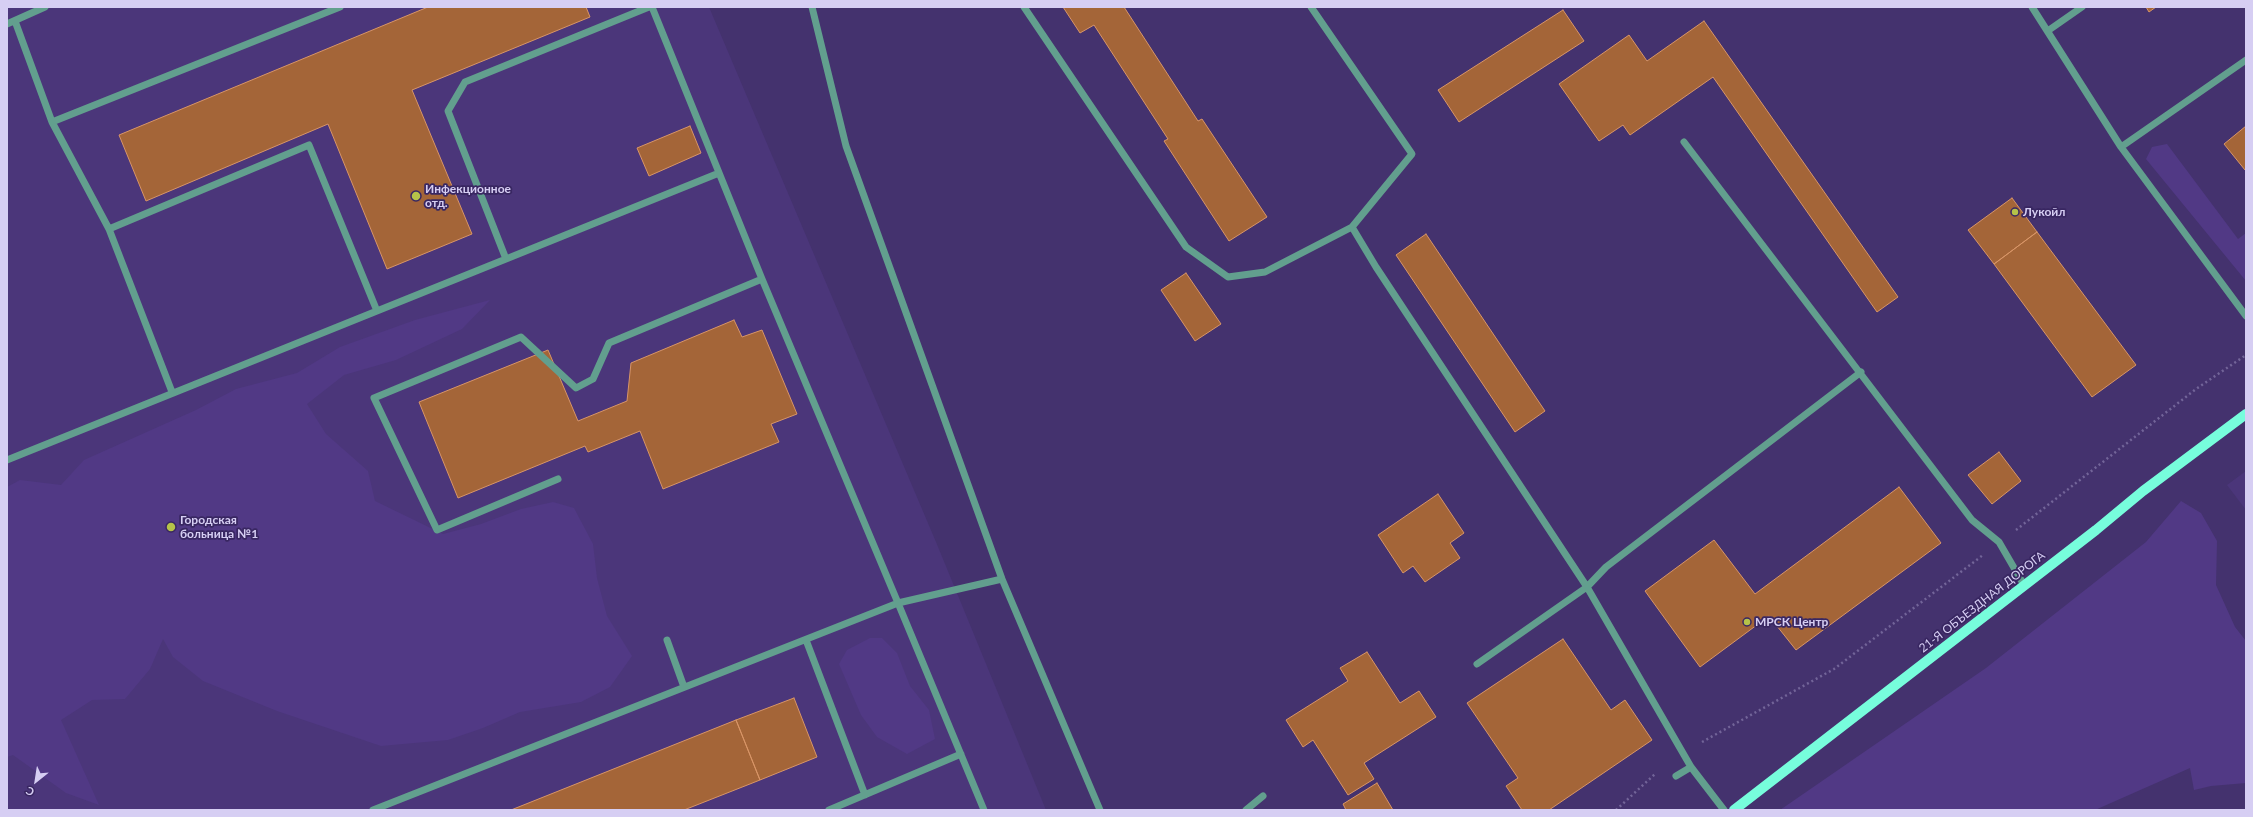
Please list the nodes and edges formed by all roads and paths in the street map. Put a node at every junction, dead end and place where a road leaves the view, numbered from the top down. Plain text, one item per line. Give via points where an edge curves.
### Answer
1 (45, 7) edge
2 (340, 7) edge
3 (651, 7) edge
4 (812, 7) edge
5 (1024, 7) edge
6 (1311, 7) edge
7 (2032, 7) edge
8 (2082, 7) edge
9 (14, 21) junction
10 (7, 24) edge
11 (2049, 30) junction
12 (2246, 60) edge
13 (52, 122) junction
14 (1684, 142) dead end
15 (2121, 146) junction
16 (719, 172) junction
17 (1352, 226) junction
18 (109, 229) junction
19 (506, 259) junction
20 (762, 279) junction
21 (377, 311) junction
22 (2246, 316) edge
23 (2246, 355) edge
24 (1862, 372) junction
25 (172, 392) junction
26 (2246, 414) edge
27 (7, 460) edge
28 (558, 480) dead end
29 (1999, 542) junction
30 (1002, 578) junction
31 (2024, 585) junction
32 (1587, 587) junction
33 (898, 603) junction
34 (667, 640) dead end
35 (806, 640) junction
36 (1476, 664) dead end
37 (684, 686) junction
38 (1683, 753) junction
39 (961, 754) junction
40 (1691, 767) junction
41 (1676, 776) dead end
42 (865, 795) junction
43 (1263, 796) dead end
44 (373, 810) edge
45 (829, 810) edge
46 (984, 810) edge
47 (1100, 810) edge
48 (1246, 810) edge
49 (1616, 810) edge
50 (1724, 810) edge
51 (1734, 810) edge

1 - 9 lane
2 - 13 lane
3 - 16 lane
3 - 19 lane via 465,82 448,111
4 - 30 lane via 846,146
5 - 17 lane via 1186,247 1228,277 1265,272
6 - 17 lane via 1412,154
7 - 11 lane
8 - 11 lane
9 - 10 lane
9 - 13 lane
11 - 15 lane
12 - 15 lane
13 - 18 lane
14 - 24 lane
15 - 22 lane
16 - 19 lane
16 - 20 lane
17 - 32 lane via 1376,267
18 - 21 lane via 309,145
18 - 25 lane
19 - 21 lane
20 - 28 lane via 609,343 593,378 576,388 521,337 374,398 437,530
20 - 33 lane
21 - 25 lane
23 - 29 path via 2196,389
24 - 29 lane via 1972,520
24 - 32 lane via 1606,567
25 - 27 lane
26 - 31 main road, 21-Я ОБЪЕЗДНАЯ ДОРОГА via 2143,490
29 - 31 lane
29 - 38 path via 1834,668
30 - 33 lane
30 - 47 lane
31 - 51 main road, 21-Я ОБЪЕЗДНАЯ ДОРОГА
32 - 36 lane
32 - 38 lane
33 - 35 lane
33 - 39 lane
34 - 37 lane
35 - 37 lane
35 - 42 lane
37 - 44 lane
38 - 40 lane
38 - 49 path via 1659,770
39 - 42 lane
39 - 46 lane
40 - 41 lane
40 - 50 lane
42 - 45 lane
43 - 48 lane

